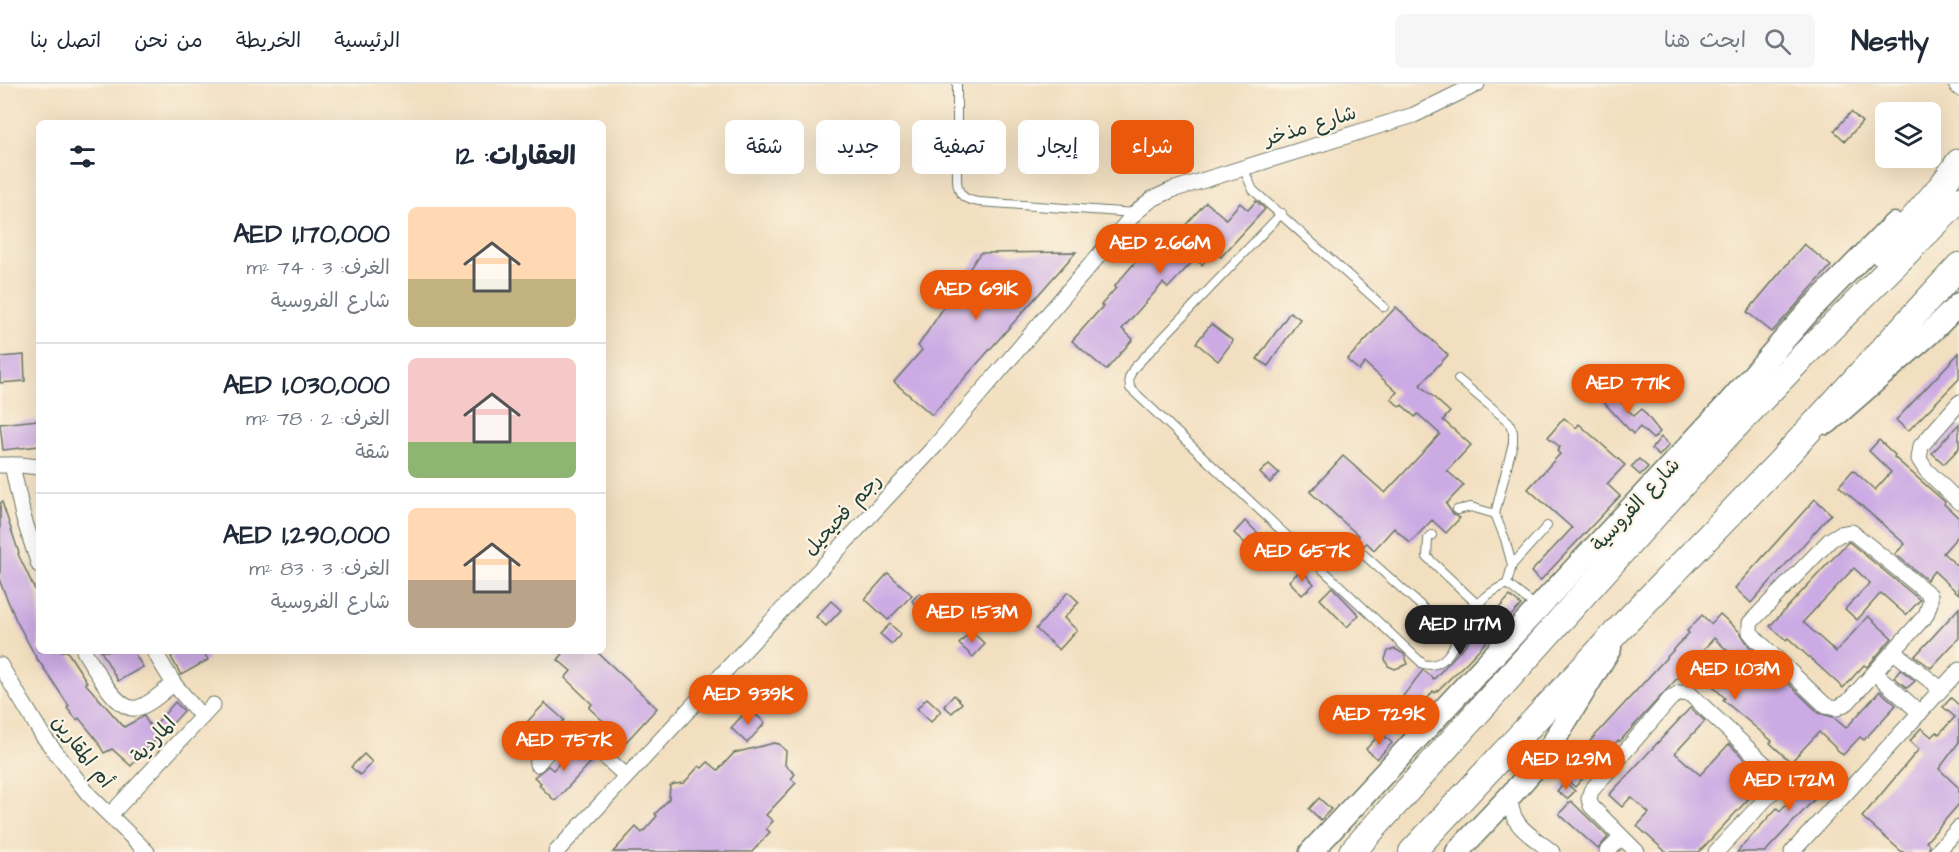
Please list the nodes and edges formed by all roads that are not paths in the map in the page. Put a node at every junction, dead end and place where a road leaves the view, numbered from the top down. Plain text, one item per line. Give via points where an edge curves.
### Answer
1 (957, 84) edge
2 (1477, 84) edge
3 (1959, 155) edge
4 (1959, 162) edge
5 (1243, 168) junction
6 (1152, 200) joint
7 (1959, 200) edge
8 (1135, 213) junction
9 (1282, 213) junction
10 (1959, 266) edge
11 (1959, 304) edge
12 (1384, 307) dead end
13 (1801, 358) junction
14 (1458, 379) dead end
15 (1959, 403) edge
16 (1780, 462) junction
17 (6, 465) edge
18 (36, 468) edge
19 (1959, 502) edge
20 (1457, 510) dead end
21 (1495, 514) junction
22 (1547, 526) dead end
23 (1432, 535) dead end
24 (1362, 553) dead end
25 (36, 556) edge
26 (1512, 565) junction
27 (1507, 584) junction
28 (1478, 605) junction
29 (1538, 607) junction
30 (1626, 622) junction
31 (1460, 634) junction
32 (1893, 652) junction
33 (86, 654) edge
34 (156, 654) edge
35 (0, 665) edge
36 (1959, 670) edge
37 (1875, 673) junction
38 (174, 684) junction
39 (1941, 689) junction
40 (213, 705) dead end
41 (1920, 713) junction
42 (202, 717) junction
43 (537, 764) dead end
44 (626, 776) junction
45 (1510, 796) junction
46 (110, 815) junction
47 (1515, 822) junction
48 (1482, 826) junction
49 (1959, 828) edge
50 (1621, 838) junction
51 (147, 852) edge
52 (556, 852) edge
53 (1311, 852) edge
54 (1352, 852) edge
55 (1412, 852) edge
56 (1456, 852) edge
57 (1552, 852) edge
58 (1608, 852) edge
59 (1637, 852) edge
60 (1716, 852) edge
61 (1792, 852) edge
62 (1937, 852) edge

1 - 8 lane via 957,180 962,196 979,202
2 - 5 street, شارع مذخر via 1414,115
3 - 29 main road, شارع الفروسية via 1810,310
4 - 13 highway via 1839,306
5 - 6 street, شارع مذخر
5 - 9 lane via 1253,189
6 - 8 street, رجم فحيحيل
7 - 13 highway, شارع الفروسية
8 - 44 street, رجم فحيحيل via 936,445
9 - 12 lane
9 - 31 lane via 1133,369 1130,388 1423,664 1441,663
10 - 16 highway
11 - 16 main road
13 - 54 highway, شارع الفروسية via 1725,437
14 - 21 lane via 1509,422 1513,432
15 - 19 street via 1921,446 1919,459
16 - 30 highway
17 - 18 street
17 - 25 street
20 - 21 lane via 1471,507
21 - 26 lane
22 - 26 lane
23 - 28 lane via 1428,539 1427,557
24 - 31 lane via 1448,630
26 - 27 lane
27 - 28 lane
27 - 29 lane
28 - 31 lane
29 - 53 main road, شارع الفروسية
30 - 45 main road via 1550,750
30 - 55 highway
32 - 37 street
32 - 37 street via 1926,615 1930,595 1852,532 1830,540 1750,623 1750,632 1756,639 1826,706 1837,708 1848,702
32 - 39 street
33 - 38 street, الماردية via 123,706 144,705
34 - 38 street, الماردية
35 - 46 street, أم المقارين via 43,736 89,795
36 - 39 street
37 - 41 street
38 - 42 street, الماردية
39 - 41 street
40 - 42 street, الماردية
41 - 61 street
42 - 46 street, الماردية
43 - 44 street via 566,731 577,731
44 - 52 street, رجم فحيحيل
45 - 47 street
45 - 48 main road
46 - 51 street, أم المقارين
47 - 48 street
47 - 57 street
48 - 56 main road
49 - 62 street
50 - 58 street
50 - 59 street
50 - 60 street via 1591,806 1591,791 1670,699 1679,693 1690,694 1776,775 1775,789

